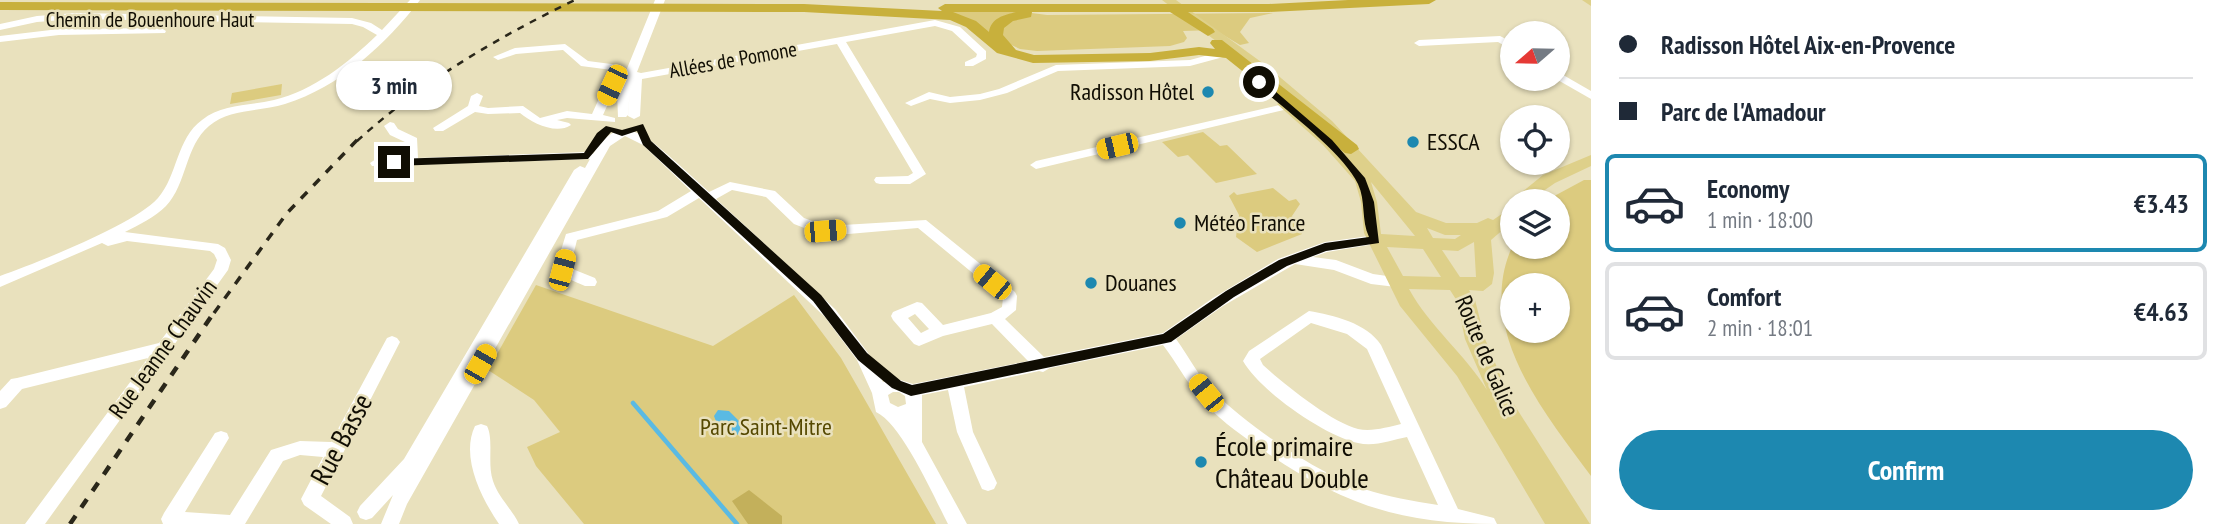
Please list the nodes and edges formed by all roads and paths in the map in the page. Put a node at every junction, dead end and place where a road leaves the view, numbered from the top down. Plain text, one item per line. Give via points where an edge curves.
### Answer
1 (415, 0) edge
2 (663, 0) edge
3 (688, 0) edge
4 (1158, 0) edge
5 (1287, 0) edge
6 (1429, 0) edge
7 (805, 3) edge
8 (0, 6) edge
9 (1193, 20) junction
10 (0, 27) edge
11 (161, 31) dead end
12 (382, 34) junction
13 (1207, 37) junction
14 (0, 39) edge
15 (1500, 40) edge
16 (840, 41) junction
17 (1419, 43) dead end
18 (1180, 48) junction
19 (1223, 54) junction
20 (498, 57) dead end
21 (970, 64) dead end
22 (632, 80) junction
23 (1570, 83) edge
24 (1591, 96) edge
25 (911, 103) dead end
26 (1288, 106) junction
27 (597, 116) junction
28 (536, 121) junction
29 (624, 124) junction
30 (565, 125) dead end
31 (390, 126) dead end
32 (439, 128) dead end
33 (1351, 149) joint
34 (588, 156) junction
35 (412, 162) junction
36 (376, 163) dead end
37 (1591, 163) edge
38 (1036, 165) dead end
39 (687, 179) junction
40 (880, 180) dead end
41 (730, 186) junction
42 (1535, 189) edge
43 (1544, 189) edge
44 (704, 195) junction
45 (1500, 215) edge
46 (1410, 216) junction
47 (1500, 223) edge
48 (1481, 229) junction
49 (1376, 240) junction
50 (1432, 246) junction
51 (84, 252) dead end
52 (1295, 259) junction
53 (0, 282) edge
54 (590, 282) dead end
55 (1396, 282) junction
56 (1457, 285) junction
57 (995, 318) junction
58 (940, 331) dead end
59 (1167, 338) junction
60 (392, 342) dead end
61 (163, 348) junction
62 (863, 357) junction
63 (1043, 366) junction
64 (948, 385) junction
65 (880, 393) junction
66 (909, 396) junction
67 (0, 402) edge
68 (891, 413) junction
69 (1412, 429) junction
70 (481, 431) dead end
71 (221, 438) dead end
72 (914, 443) junction
73 (334, 450) junction
74 (988, 483) dead end
75 (366, 512) junction
76 (1451, 513) junction
77 (169, 521) edge
78 (34, 524) edge
79 (235, 524) edge
80 (344, 524) edge
81 (389, 524) edge
82 (510, 524) edge
83 (958, 524) edge
84 (1488, 524) edge
85 (1557, 524) edge
86 (1579, 524) edge

1 - 12 street
2 - 22 street
3 - 7 highway
4 - 9 highway
5 - 7 highway
6 - 9 highway
7 - 8 highway
7 - 9 highway
7 - 19 highway via 952,16 971,24 1002,50 1033,59 1150,57 1199,51
9 - 13 highway
9 - 18 highway via 1194,41
9 - 18 highway via 1028,13 1003,20 995,30 1009,47 1039,55
10 - 12 street, Chemin de Bouenhoure Haut via 61,17 233,19 352,22
11 - 14 street via 59,32
12 - 53 street via 367,51 298,96 219,115 202,125 169,191 142,219
13 - 18 highway
13 - 19 main road, Route de Galice
13 - 33 highway
15 - 17 street
16 - 21 street, Allées de Pomone via 935,23 956,29 982,53 981,60
16 - 22 street, Allées de Pomone
16 - 40 street via 920,174 909,180
19 - 25 street via 1189,63 1056,68 988,95 950,100 929,95
19 - 26 main road, Route de Galice
20 - 27 street via 514,47 565,47 585,64 619,68
22 - 29 street
23 - 24 street
26 - 38 street
26 - 49 main road, Route de Galice via 1362,180
27 - 28 street via 566,114
27 - 29 street
28 - 30 street
28 - 32 street via 523,109 488,111 475,102
29 - 34 street via 600,135
29 - 39 street
29 - 81 street via 605,144
31 - 35 street via 413,141
33 - 46 main road, Route de Galice
34 - 35 street
34 - 75 street via 410,464
35 - 36 street
37 - 42 main road
37 - 43 main road
39 - 41 street
39 - 44 street
41 - 44 street
41 - 57 street via 770,194 799,221 825,231 921,223 1010,296 1009,310
44 - 54 street via 662,214 571,237 562,270
44 - 62 street via 817,298
45 - 48 main road
46 - 48 main road via 1445,229
46 - 50 main road, Route de Galice
47 - 56 main road via 1483,238 1483,284
48 - 50 main road via 1458,245
49 - 50 main road
49 - 52 street via 1325,247
49 - 55 main road, Route de Galice
50 - 56 main road, Route de Galice
51 - 61 street, Rue Jeanne Chauvin via 127,236 220,251 224,260 221,270
52 - 55 street
52 - 59 street via 1258,277
55 - 56 main road
55 - 85 main road, Route de Galice via 1416,316 1464,370
56 - 86 main road, Route de Galice via 1469,306 1475,339 1502,402
57 - 58 street
57 - 63 street
59 - 63 street
59 - 76 street via 1217,405 1330,481 1375,500
60 - 73 street, Rue Basse
61 - 67 street via 16,384
61 - 78 street, Rue Jeanne Chauvin
62 - 65 street
62 - 66 street
63 - 64 street
64 - 66 street
64 - 74 street
65 - 66 street via 887,386
65 - 68 street via 880,402
66 - 68 street via 903,414
66 - 72 street
68 - 72 street
69 - 69 street via 1373,345 1358,333 1309,317 1251,361 1269,383 1347,432 1365,436
69 - 76 street
70 - 82 street via 479,458 485,490
71 - 77 street
72 - 83 street
73 - 79 street via 300,448 277,455
73 - 80 street, Rue Basse via 310,499
75 - 80 street
75 - 81 street via 382,514
76 - 84 street
77 - 79 street

